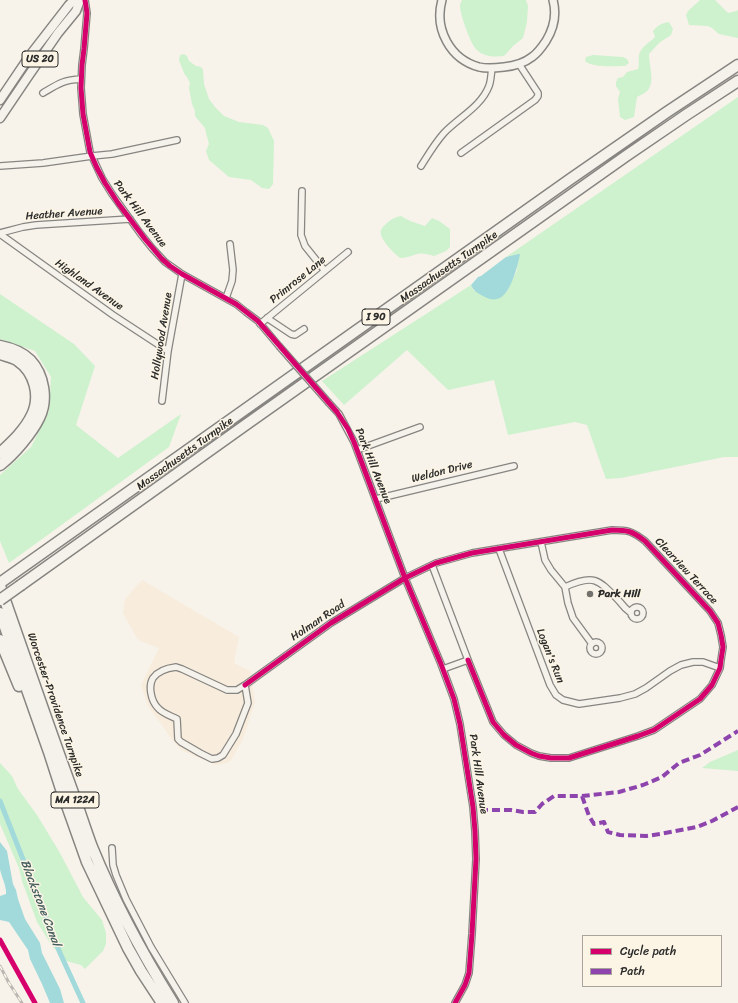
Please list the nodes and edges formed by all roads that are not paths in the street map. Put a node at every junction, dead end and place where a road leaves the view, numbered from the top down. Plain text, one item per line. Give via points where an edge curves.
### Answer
1 (74, 0) edge
2 (442, 0) edge
3 (553, 0) edge
4 (84, 1) edge
5 (519, 64) junction
6 (738, 65) edge
7 (492, 68) junction
8 (81, 79) junction
9 (738, 81) edge
10 (10, 85) junction
11 (18, 90) junction
12 (43, 93) dead end
13 (0, 100) edge
14 (0, 118) edge
15 (178, 140) dead end
16 (461, 153) dead end
17 (92, 156) junction
18 (0, 166) edge
19 (421, 166) dead end
20 (302, 191) dead end
21 (130, 219) junction
22 (0, 233) edge
23 (230, 244) dead end
24 (348, 252) dead end
25 (325, 271) junction
26 (182, 274) junction
27 (226, 298) junction
28 (267, 318) junction
29 (260, 324) junction
30 (304, 329) dead end
31 (0, 346) edge
32 (168, 351) junction
33 (0, 354) edge
34 (162, 401) dead end
35 (420, 427) dead end
36 (357, 450) junction
37 (0, 452) edge
38 (0, 465) edge
39 (514, 466) dead end
40 (376, 499) junction
41 (541, 542) junction
42 (499, 549) junction
43 (432, 565) junction
44 (405, 578) junction
45 (0, 583) edge
46 (0, 586) edge
47 (565, 587) junction
48 (0, 600) edge
49 (0, 613) edge
50 (631, 613) dead end
51 (0, 640) edge
52 (592, 644) dead end
53 (468, 660) junction
54 (720, 668) junction
55 (443, 669) junction
56 (246, 685) junction
57 (60, 786) junction
58 (112, 848) dead end
59 (162, 1003) edge
60 (174, 1003) edge
61 (185, 1003) edge
62 (455, 1003) edge

1 - 10 main road, US 20
2 - 7 street via 440,25 444,38 451,48 459,57 472,64
3 - 5 street via 555,15 552,30 537,53
4 - 8 street, Park Hill Avenue via 87,13
4 - 11 main road, US 20
5 - 7 street
5 - 16 street via 538,96
6 - 45 highway, Massachusetts Turnpike / I 90 via 569,180
7 - 19 street via 488,88 482,98 436,142
8 - 12 street via 61,83
8 - 17 street, Park Hill Avenue via 83,114
9 - 48 highway, Massachusetts Turnpike / I 90, bridge via 626,156
10 - 11 main road
10 - 13 main road, US 20
11 - 14 main road, US 20
15 - 17 street
17 - 18 street
17 - 21 street, Park Hill Avenue via 105,183
20 - 25 street via 301,235 305,246
21 - 22 street, Heather Avenue via 36,225
21 - 26 street, Park Hill Avenue via 158,255
22 - 32 street, Highland Avenue via 113,315
23 - 27 street via 233,270
24 - 25 street, Primrose Lane
25 - 28 street, Primrose Lane
26 - 27 street, Park Hill Avenue
26 - 32 street, Hollywood Avenue
27 - 29 street, Park Hill Avenue
28 - 29 street, Primrose Lane
28 - 30 street via 291,334 295,335
29 - 36 street, Park Hill Avenue, bridge via 337,412
31 - 38 highway via 30,360 41,378 43,399 39,418 33,428
32 - 34 street, Hollywood Avenue
33 - 37 highway via 18,360 26,367 35,385 36,398 27,424
35 - 36 street
36 - 40 street, Park Hill Avenue
39 - 40 street, Weldon Drive
40 - 44 street, Park Hill Avenue
41 - 42 street, Clearview Terrace
41 - 47 street via 545,560
41 - 54 street, Clearview Terrace via 612,530 635,533 710,611 718,623 723,648
42 - 43 street, Clearview Terrace via 472,553
42 - 54 street, Logan's Run via 550,685 556,695 563,700 579,704 635,694 670,671 693,662 704,662
43 - 44 street, Clearview Terrace
43 - 53 street, Clearview Terrace
44 - 55 street, Park Hill Avenue
44 - 56 street, Holman Road via 331,623
46 - 60 highway, Worcester-Providence Turnpike / MA 122A via 92,846 132,933
47 - 50 street via 578,581 597,581
47 - 52 street via 573,618
49 - 57 highway, Worcester-Providence Turnpike / MA 122A
51 - 57 highway via 48,765
53 - 54 street, Clearview Terrace via 493,722 504,736 531,753 551,758 569,758 654,730 700,698 712,685
53 - 55 street
55 - 62 street, Park Hill Avenue via 460,724 473,807 476,845 469,973
56 - 56 street, Holman Road via 248,703 241,723 223,755 212,759 178,739 177,719 156,706 151,691 155,676 173,667 182,668 227,690 236,690
57 - 59 highway, Worcester-Providence Turnpike / MA 122A via 88,862 110,911 128,948
58 - 61 street via 113,865 126,899

